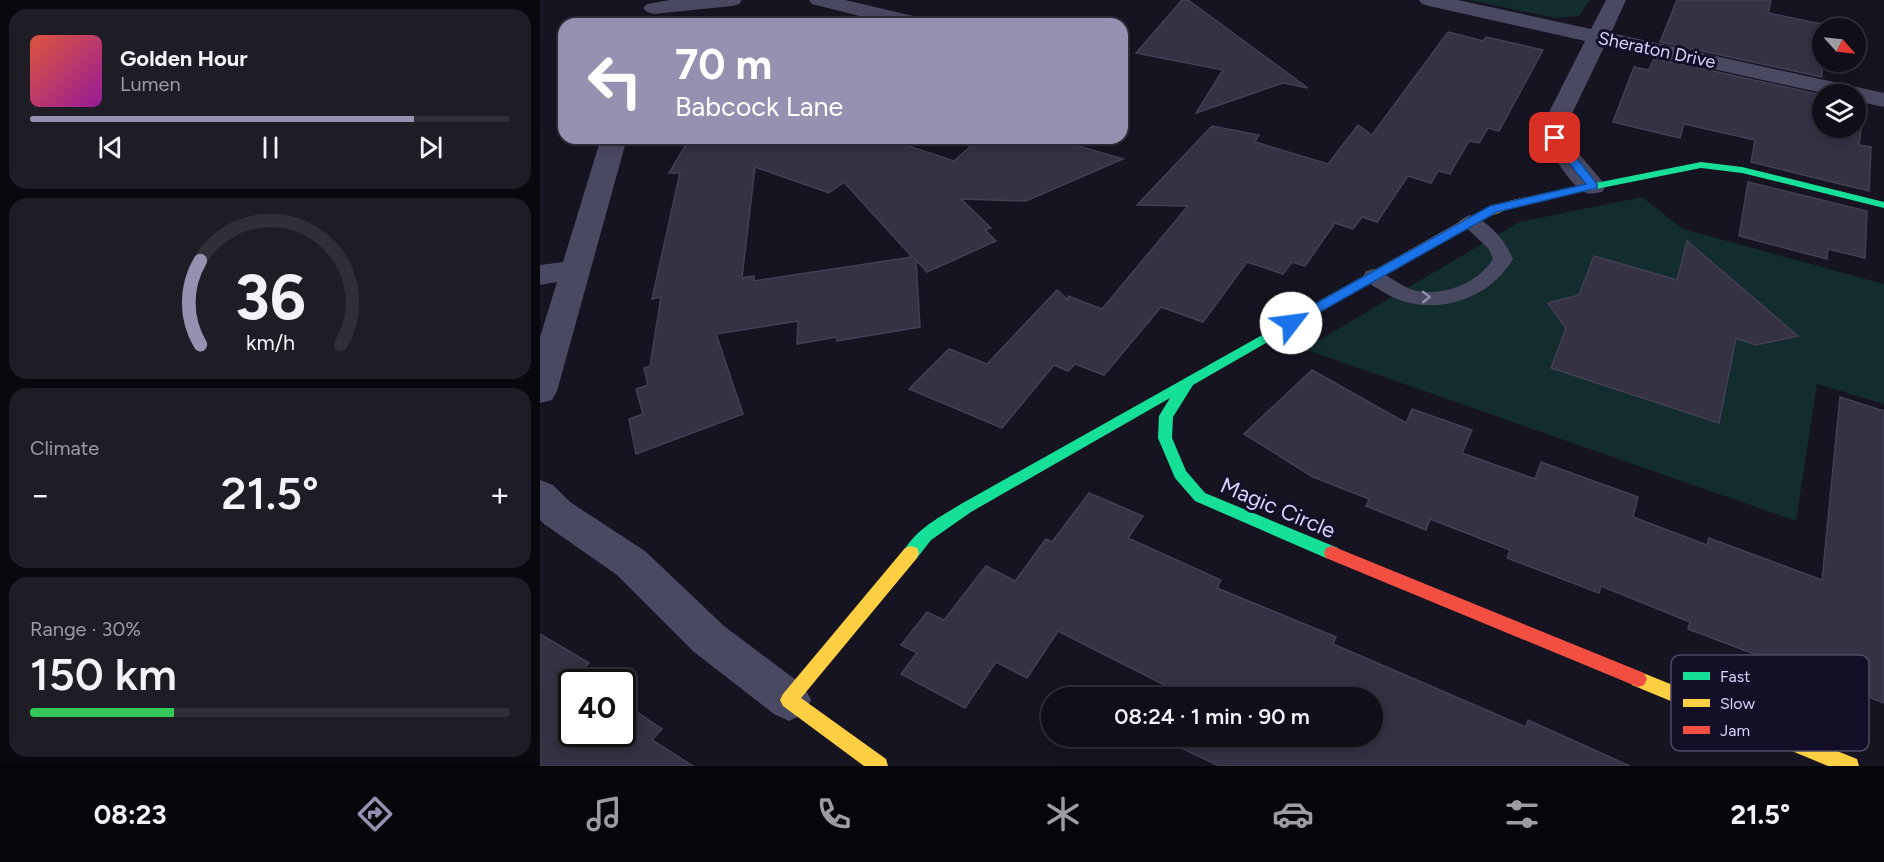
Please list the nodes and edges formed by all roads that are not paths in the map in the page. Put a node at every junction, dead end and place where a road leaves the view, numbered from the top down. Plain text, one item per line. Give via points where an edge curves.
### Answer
1 (732, 0) edge
2 (819, 0) edge
3 (1429, 0) edge
4 (1616, 0) edge
5 (653, 11) edge
6 (893, 18) edge
7 (1598, 37) junction
8 (1884, 100) edge
9 (612, 144) edge
10 (1593, 186) junction
11 (1884, 205) edge
12 (1469, 221) junction
13 (573, 270) junction
14 (540, 275) edge
15 (1373, 276) junction
16 (1188, 382) junction
17 (540, 391) edge
18 (540, 495) edge
19 (1671, 692) edge
20 (789, 700) junction
21 (1813, 751) edge
22 (879, 766) edge
23 (1850, 766) edge

1 - 5 street
2 - 6 street
3 - 7 street, Sheraton Drive
4 - 7 street
7 - 8 street, Sheraton Drive
7 - 10 street via 1554,130 1561,149
9 - 13 street
10 - 11 street, Magic Circle via 1701,165 1742,170
10 - 12 street, Magic Circle via 1514,203
12 - 15 street, Magic Circle
15 -> 12 lane via 1394,290 1417,297 1447,295 1477,286 1498,270 1503,259 1502,252
13 - 14 street
13 - 17 street
15 - 16 street, Magic Circle
16 - 19 street, Magic Circle via 1169,412 1164,434 1190,488 1212,504
16 - 20 street via 966,508 926,535
18 - 20 street via 557,513 630,563 709,639
20 - 22 street
21 - 23 street, Magic Circle

